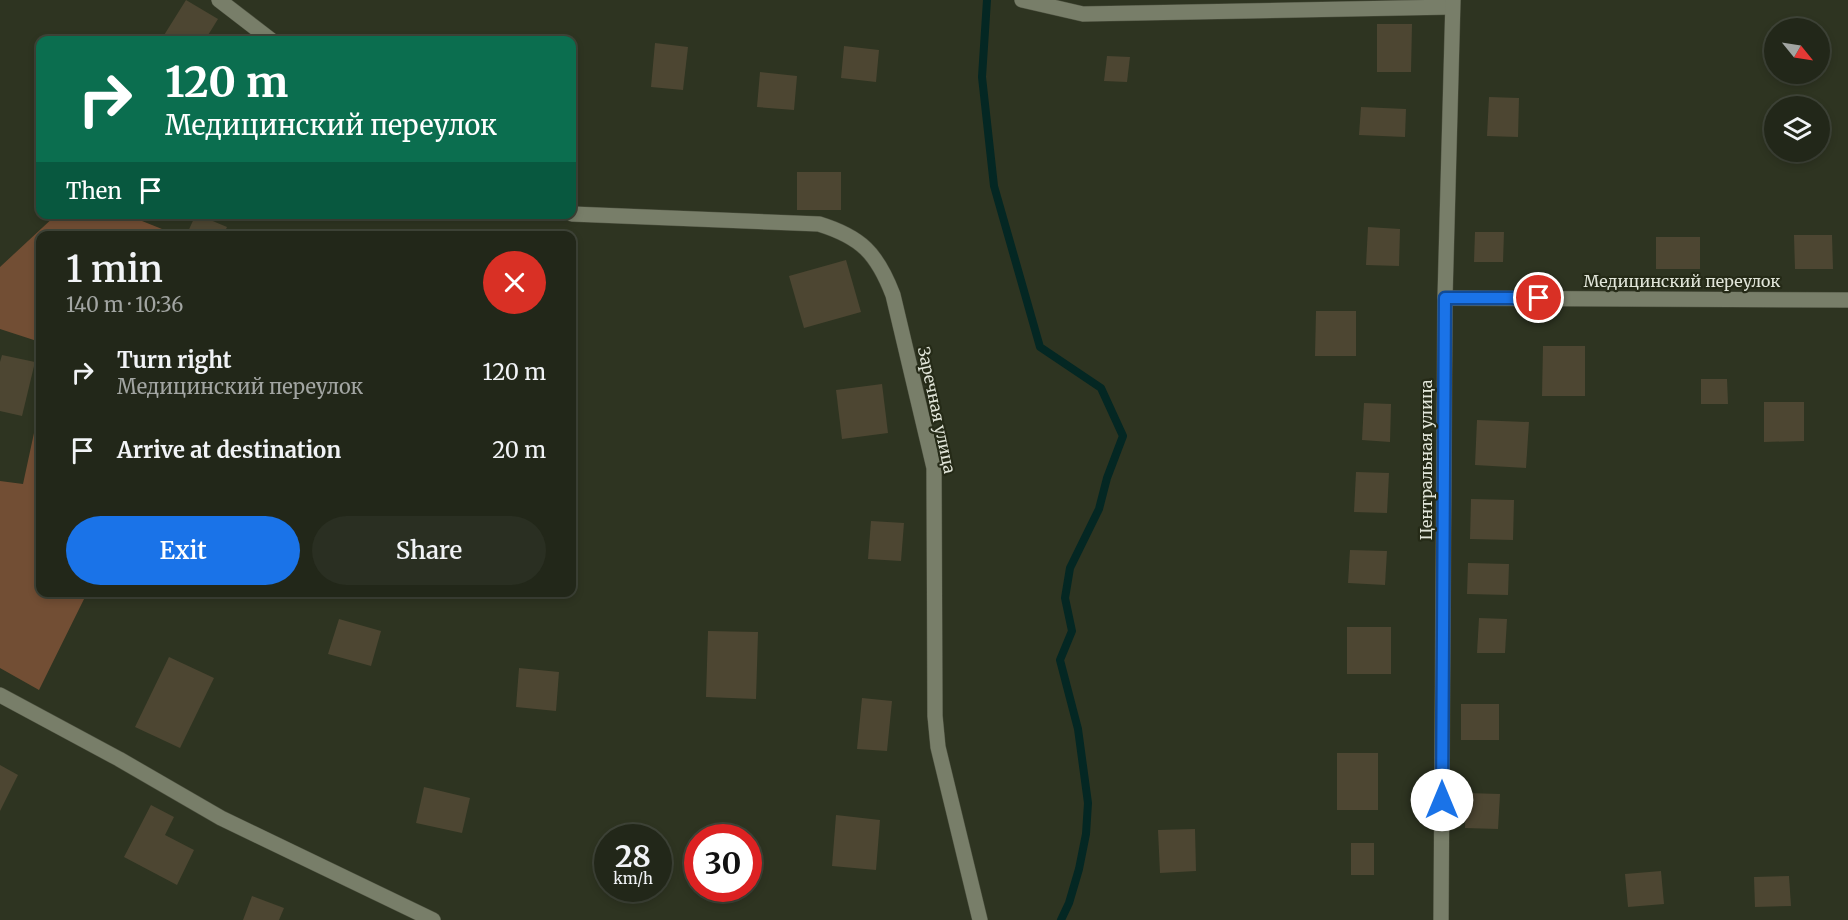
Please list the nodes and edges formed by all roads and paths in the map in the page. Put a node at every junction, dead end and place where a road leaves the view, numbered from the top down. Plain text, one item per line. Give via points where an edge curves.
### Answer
1 (219, 0) edge
2 (1022, 0) edge
3 (1453, 3) edge
4 (265, 36) edge
5 (576, 214) edge
6 (1445, 298) junction
7 (1848, 300) edge
8 (0, 695) edge
9 (433, 920) edge
10 (980, 920) edge
11 (1441, 920) edge

1 - 4 street
2 - 3 street via 1083,14
3 - 6 street, Центральная улица
5 - 10 street, Заречная улица via 819,224 858,241 885,273 934,468 938,747
6 - 7 street, Медицинский переулок
6 - 11 street, Центральная улица
8 - 9 street via 221,818

